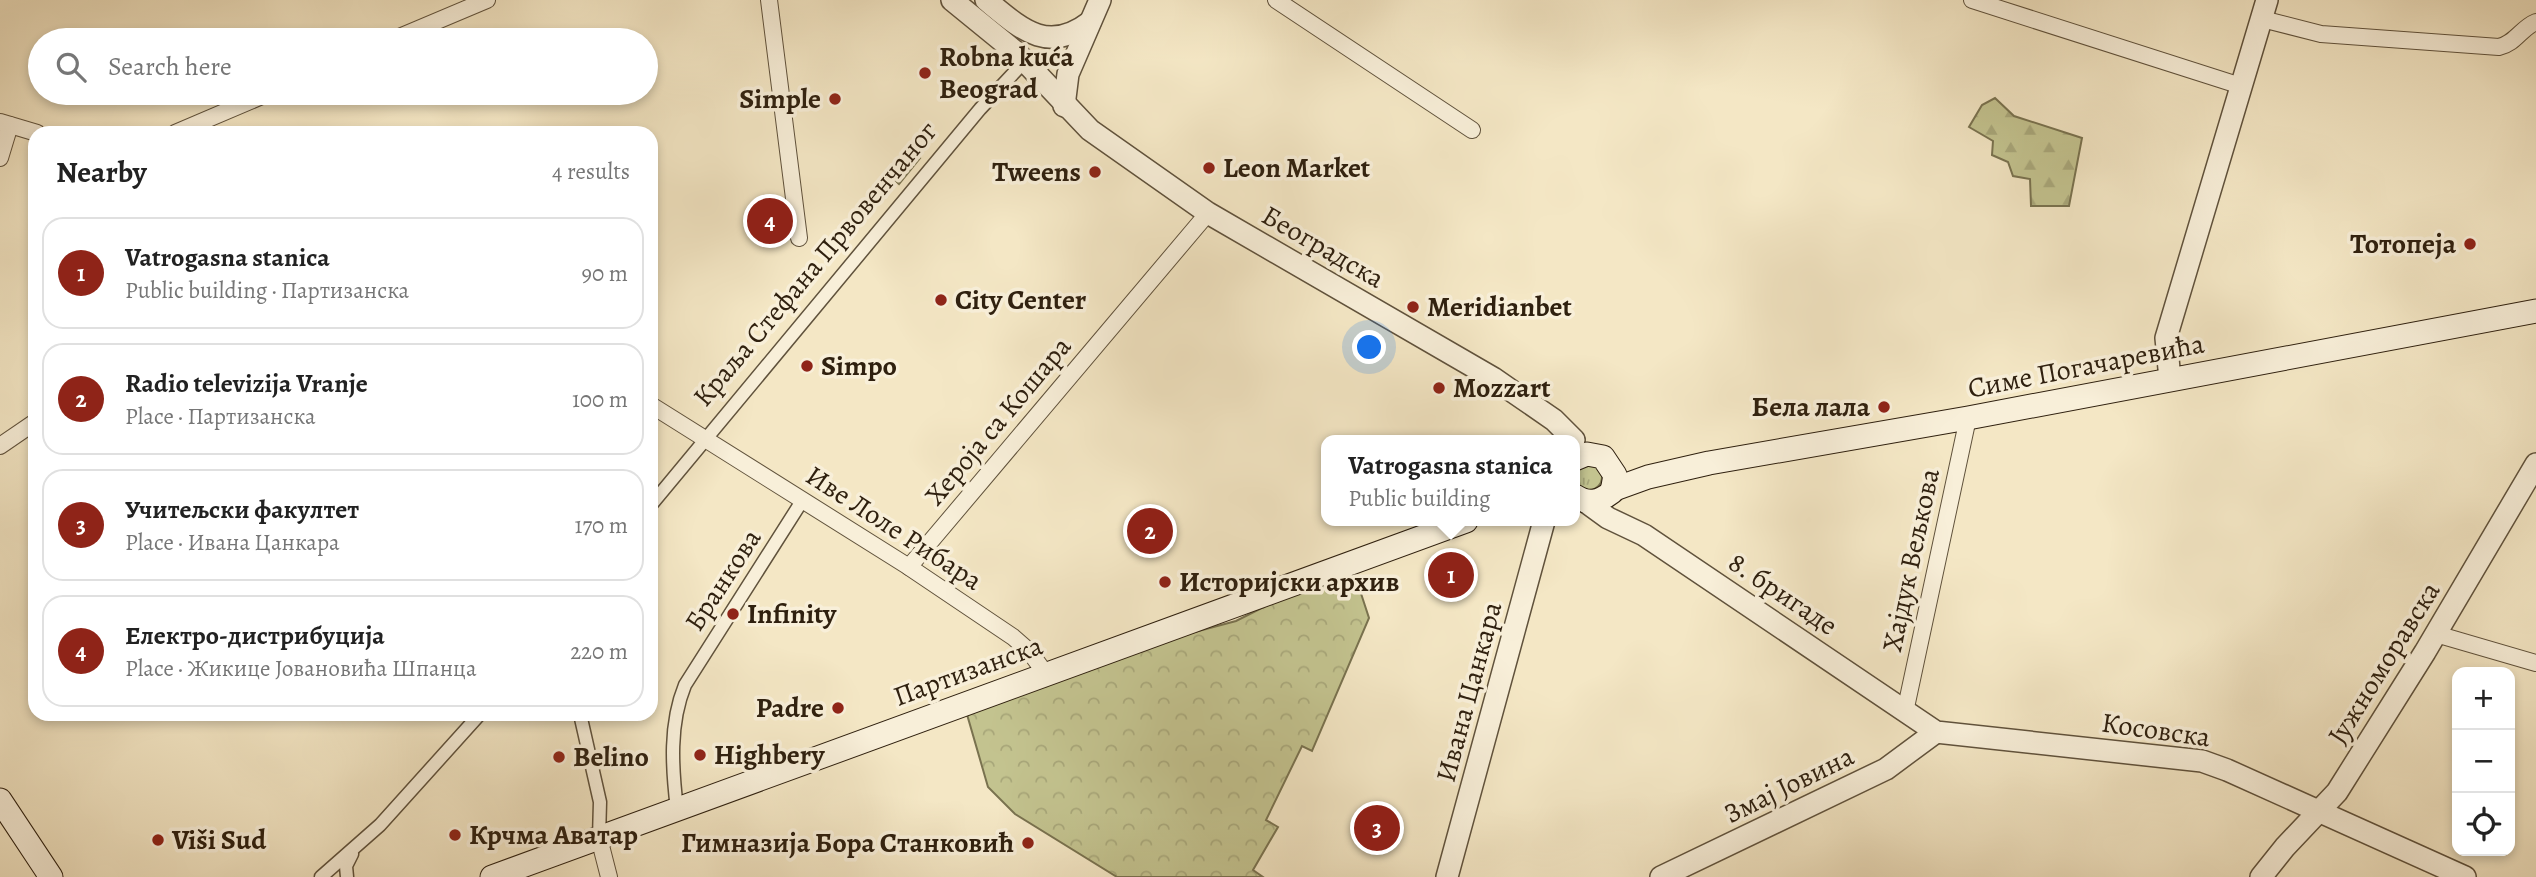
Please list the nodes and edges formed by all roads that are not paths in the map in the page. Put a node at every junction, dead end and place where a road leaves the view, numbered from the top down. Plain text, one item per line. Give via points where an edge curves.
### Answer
1 (487, 0) edge
2 (769, 0) edge
3 (952, 0) edge
4 (986, 0) edge
5 (1100, 0) edge
6 (1276, 0) edge
7 (1972, 0) edge
8 (2264, 10) edge
9 (1090, 22) junction
10 (2536, 22) edge
11 (420, 28) edge
12 (1025, 61) junction
13 (2241, 86) junction
14 (241, 105) edge
15 (1064, 106) junction
16 (5, 123) edge
17 (191, 126) edge
18 (28, 130) edge
19 (1472, 130) dead end
20 (0, 158) edge
21 (1208, 213) junction
22 (799, 238) dead end
23 (2536, 311) edge
24 (2170, 379) junction
25 (658, 409) edge
26 (1968, 418) junction
27 (28, 427) edge
28 (1566, 435) edge
29 (704, 438) junction
30 (0, 446) edge
31 (1580, 450) edge
32 (1609, 462) junction
33 (2536, 464) edge
34 (1648, 477) junction
35 (1612, 491) junction
36 (658, 496) edge
37 (1580, 499) edge
38 (1580, 500) edge
39 (802, 501) junction
40 (1627, 524) junction
41 (1452, 526) edge
42 (1543, 526) edge
43 (909, 567) junction
44 (2436, 634) junction
45 (2536, 663) edge
46 (1046, 674) junction
47 (1905, 712) junction
48 (474, 721) edge
49 (582, 721) edge
50 (1936, 732) junction
51 (0, 800) edge
52 (677, 809) junction
53 (2320, 812) junction
54 (599, 838) junction
55 (355, 847) junction
56 (323, 876) edge
57 (51, 877) edge
58 (345, 877) edge
59 (492, 877) edge
60 (609, 877) edge
61 (1447, 877) edge
62 (1661, 877) edge
63 (2261, 877) edge
64 (2465, 877) edge

1 - 11 street
2 - 22 street
3 - 12 street, Београдска
4 - 9 street via 1030,34 1056,37
5 - 9 street
6 - 19 street
7 - 13 street
8 - 10 street via 2321,34 2499,47
8 - 13 street
9 - 15 street via 1068,74
12 - 15 street, Београдска
12 - 29 street, Краља Стефана Првовенчаног
13 - 24 street via 2166,338
14 - 17 street
15 - 21 street, Београдска via 1090,130
16 - 18 street
16 - 20 street
21 - 28 street, Београдска via 1493,378 1554,420
21 - 43 street, Хероја са Кошара
23 - 24 main road, Симе Погачаревића
24 - 26 main road, Симе Погачаревића
25 - 29 street, Иве Лоле Рибара
26 - 34 main road, Симе Погачаревића
26 - 47 street, Хајдук Вељкова
27 - 30 street
29 - 36 street, Краља Стефана Првовенчаног
29 - 39 street, Иве Лоле Рибара
31 - 32 main road
32 - 34 main road
32 - 35 main road via 1615,475
33 - 44 street, Јужноморавска
34 - 35 main road, Симе Погачаревића
35 - 37 main road, Симе Погачаревића via 1602,500
35 - 40 street
38 - 40 street, 8. бригаде
39 - 43 street, Иве Лоле Рибара
39 - 52 street, Бранкова via 685,685 672,755
40 - 47 street, 8. бригаде
41 - 46 main road, Партизанска
42 - 61 street, Ивана Цанкара
43 - 46 street, Иве Лоле Рибара via 1013,637
44 - 45 street
44 - 53 street, Јужноморавска
46 - 52 main road, Партизанска
47 - 50 street, Косовска
48 - 55 street
49 - 54 street via 600,802
50 - 53 street, Косовска via 2202,761
50 - 62 street, Змај Јовина via 1886,769
51 - 57 main road
52 - 54 main road, Партизанска
53 - 63 street, Јужноморавска
53 - 64 street, Косовска
54 - 59 main road, Партизанска
54 - 60 street
55 - 56 street
55 - 58 street
56 - 58 street

